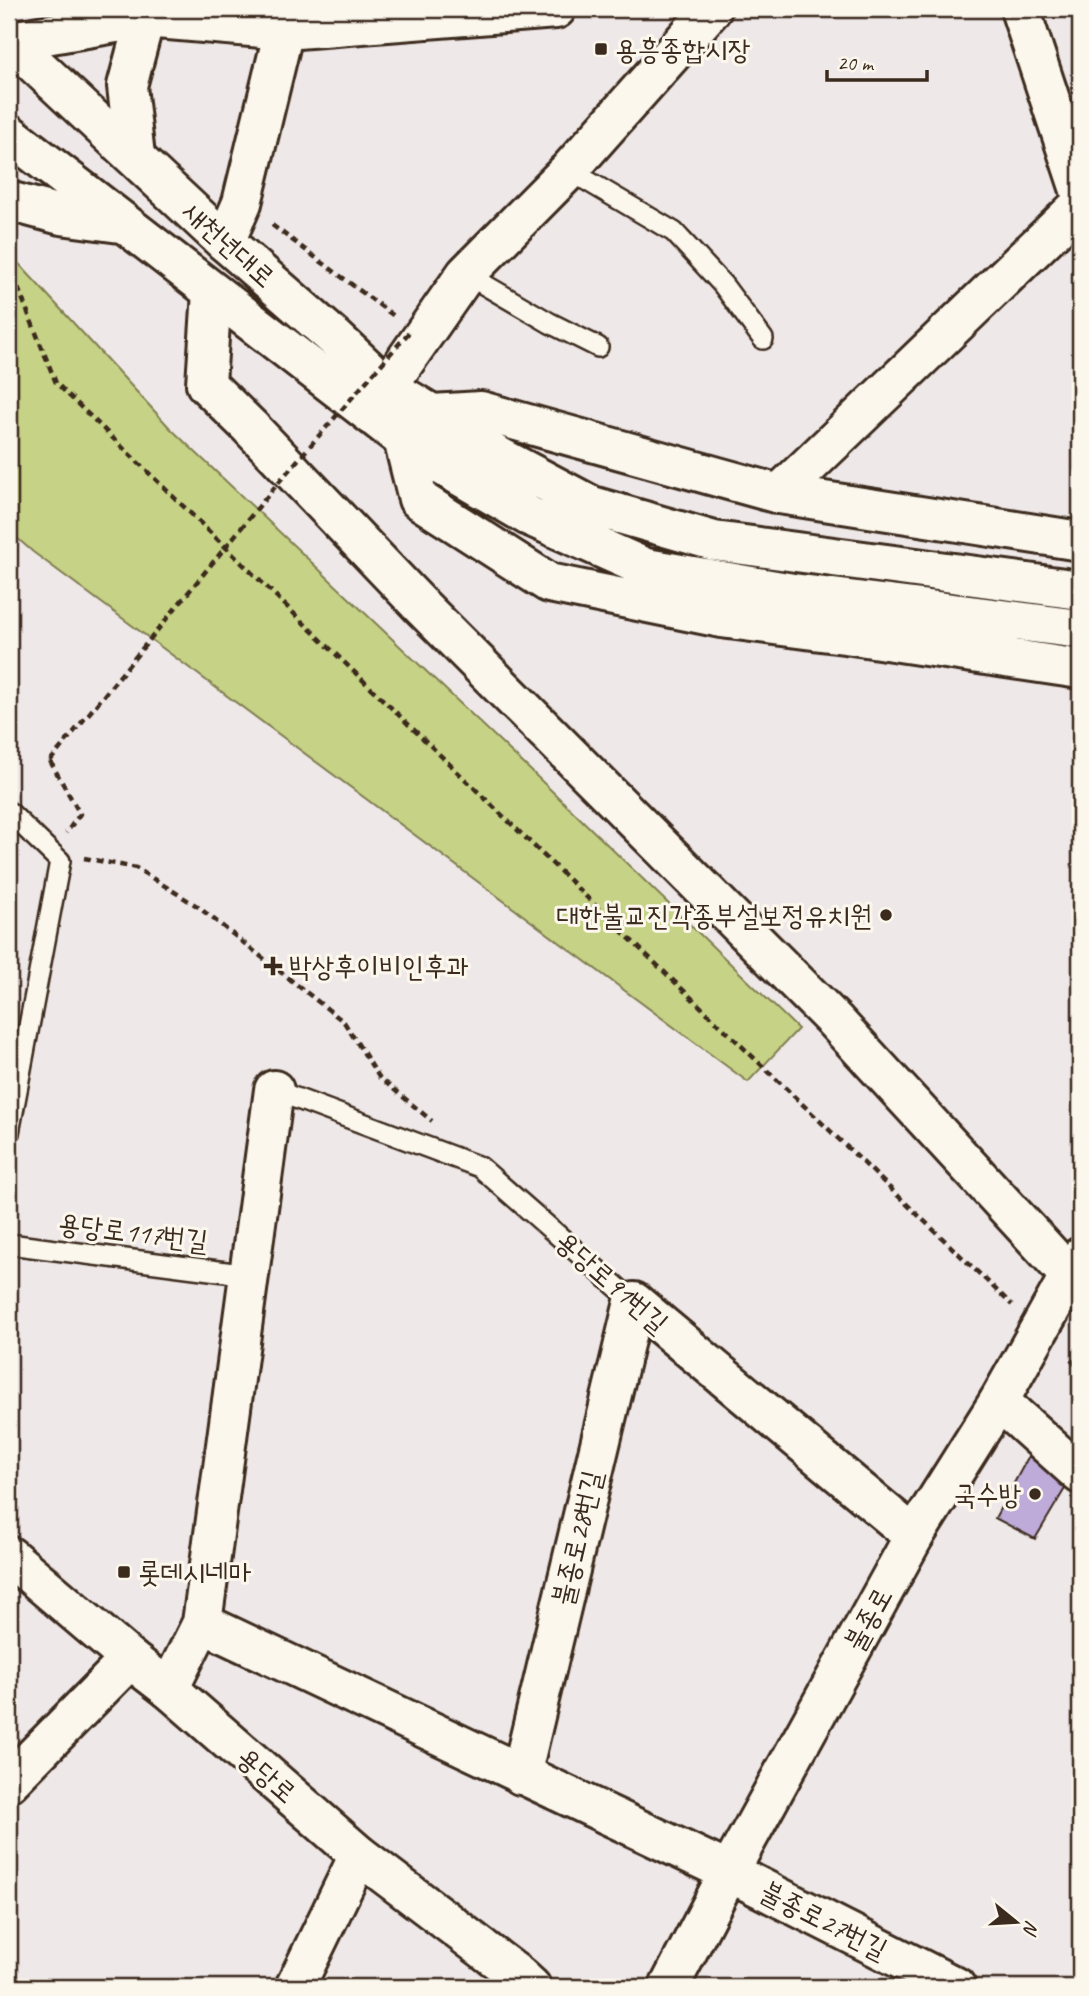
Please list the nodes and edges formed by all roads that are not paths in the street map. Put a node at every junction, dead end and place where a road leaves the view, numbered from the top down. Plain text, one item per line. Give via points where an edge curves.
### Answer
1 (556, 9) edge
2 (712, 9) edge
3 (1020, 9) edge
4 (142, 14) edge
5 (284, 16) edge
6 (9, 41) edge
7 (9, 134) edge
8 (135, 156) junction
9 (569, 170) junction
10 (1080, 191) edge
11 (9, 201) edge
12 (1080, 205) edge
13 (122, 223) junction
14 (225, 242) junction
15 (466, 274) junction
16 (212, 292) junction
17 (763, 339) dead end
18 (598, 347) dead end
19 (387, 387) junction
20 (403, 439) junction
21 (445, 439) junction
22 (779, 494) junction
23 (1080, 541) edge
24 (1080, 590) edge
25 (1080, 629) edge
26 (1075, 662) edge
27 (9, 811) edge
28 (274, 1090) joint
29 (9, 1133) edge
30 (9, 1244) edge
31 (1075, 1267) edge
32 (249, 1275) junction
33 (634, 1301) junction
34 (999, 1401) junction
35 (1080, 1474) edge
36 (914, 1536) junction
37 (9, 1556) edge
38 (202, 1623) junction
39 (130, 1659) junction
40 (169, 1689) junction
41 (521, 1775) junction
42 (9, 1782) edge
43 (359, 1855) junction
44 (729, 1872) junction
45 (295, 1987) edge
46 (531, 1987) edge
47 (669, 1987) edge
48 (956, 1987) edge

1 - 5 street
2 - 9 street
3 - 10 street
4 - 5 street
4 - 6 street
4 - 8 street via 127,86
5 - 14 street via 242,203
6 - 8 street, 새천년대로
7 - 13 street, 새천년대로
8 - 14 street, 새천년대로
9 - 15 street
9 - 17 lane via 674,232 723,285
11 - 13 street via 61,215
12 - 22 street
13 - 16 street, 새천년대로
14 - 19 street, 새천년대로
15 - 18 lane
15 - 19 street
16 - 20 street, 새천년대로
16 - 31 street via 206,384
19 - 21 street, 새천년대로
20 - 21 street, 새천년대로
20 - 26 street via 418,499 549,583 721,618
21 - 22 street via 481,411
21 - 24 street via 592,506 714,541
21 - 25 street via 529,516 646,568 793,593
22 - 23 street
27 - 29 lane via 60,861
28 - 32 street
28 - 33 lane, 용당로91번길 via 480,1167
30 - 32 lane, 용당로117번길
31 - 34 street, 불종로
32 - 38 street
33 - 36 street, 용당로91번길
33 - 41 street, 불종로28번길
34 - 35 street
34 - 36 street, 불종로
36 - 44 street, 불종로
37 - 39 street, 용당로
38 - 40 street
38 - 41 street
39 - 40 street, 용당로
39 - 42 street
40 - 43 street, 용당로
41 - 44 street
43 - 45 street
43 - 46 street, 용당로
44 - 47 street, 불종로
44 - 48 street, 불종로27번길

